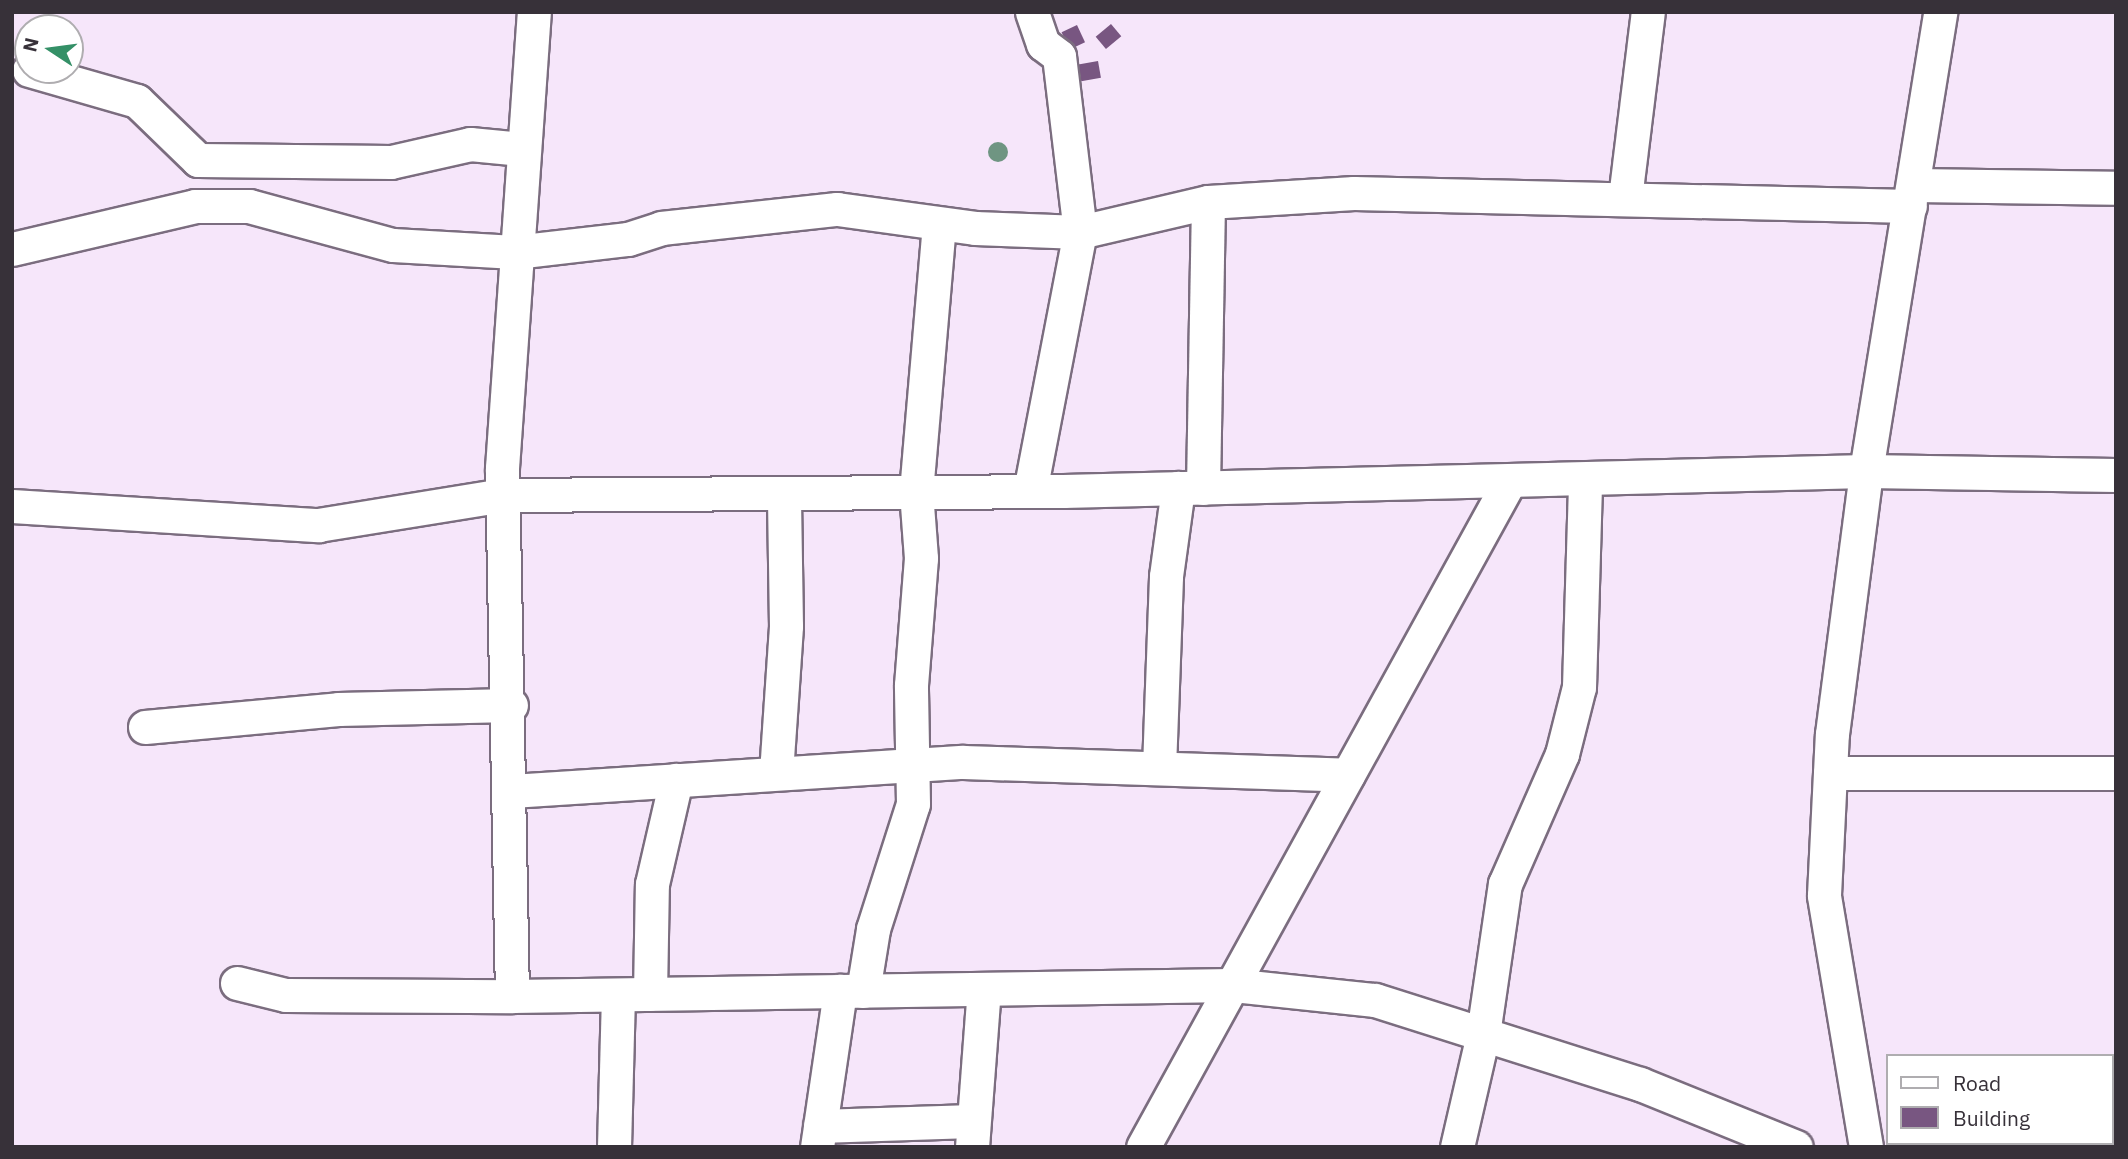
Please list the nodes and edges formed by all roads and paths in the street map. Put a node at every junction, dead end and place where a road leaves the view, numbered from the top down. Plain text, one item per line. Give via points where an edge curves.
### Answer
1 (534, 12) edge
2 (1032, 12) edge
3 (1648, 12) edge
4 (1940, 12) edge
5 (77, 84) edge
6 (522, 149) junction
7 (198, 160) junction
8 (2116, 188) edge
9 (1912, 196) junction
10 (1625, 198) junction
11 (1208, 202) junction
12 (195, 206) junction
13 (939, 224) junction
14 (1080, 232) junction
15 (12, 249) edge
16 (515, 252) junction
17 (1866, 471) junction
18 (2116, 475) edge
19 (1585, 479) junction
20 (1509, 482) junction
21 (1190, 488) junction
22 (1030, 491) junction
23 (916, 492) junction
24 (784, 493) junction
25 (503, 495) junction
26 (12, 506) edge
27 (511, 705) junction
28 (145, 727) dead end
29 (913, 764) junction
30 (1159, 768) junction
31 (776, 773) junction
32 (1830, 773) junction
33 (2116, 773) edge
34 (1348, 775) junction
35 (676, 779) junction
36 (511, 791) junction
37 (237, 983) dead end
38 (1232, 985) junction
39 (984, 989) junction
40 (852, 991) junction
41 (650, 994) junction
42 (618, 995) junction
43 (512, 996) junction
44 (1483, 1034) junction
45 (972, 1134) edge
46 (819, 1136) edge
47 (614, 1147) edge
48 (1143, 1147) edge
49 (1457, 1147) edge
50 (1796, 1147) edge
51 (1866, 1147) edge

1 - 6 street
2 - 14 street via 1044,44 1059,56
3 - 10 street
4 - 9 street
5 - 7 street via 137,101
6 - 7 street via 470,144 391,162
6 - 16 street
7 - 12 street
8 - 9 street
9 - 10 street
9 - 17 street
10 - 11 street via 1354,193
11 - 14 street
11 - 21 street
12 - 15 street
12 - 16 street via 249,206 393,245
13 - 14 street
13 - 16 street via 837,209
13 - 23 street
14 - 22 street
16 - 25 street
17 - 18 street
17 - 19 street
17 - 32 street
19 - 20 street
19 - 44 street via 1579,687 1562,754 1505,884
20 - 21 street
20 - 34 street
21 - 22 street
21 - 30 street via 1166,576
22 - 23 street
23 - 24 street
23 - 29 street via 921,558 911,685
24 - 25 street
24 - 31 street via 786,626
25 - 26 street via 318,525
25 - 27 street
27 - 28 street via 338,709
27 - 36 street
29 - 30 street
29 - 31 street
29 - 40 street via 912,817
30 - 34 street
31 - 35 street
32 - 33 street
32 - 51 street via 1824,895
34 - 38 street
35 - 36 street
35 - 41 street via 652,884
36 - 43 street
37 - 43 street via 286,995
38 - 39 street
38 - 44 street via 1375,1000
38 - 48 street
39 - 40 street
39 - 45 street
40 - 41 street
40 - 46 street
41 - 42 street
42 - 43 street
42 - 47 street
44 - 49 street
44 - 50 street via 1640,1084
45 - 46 street

